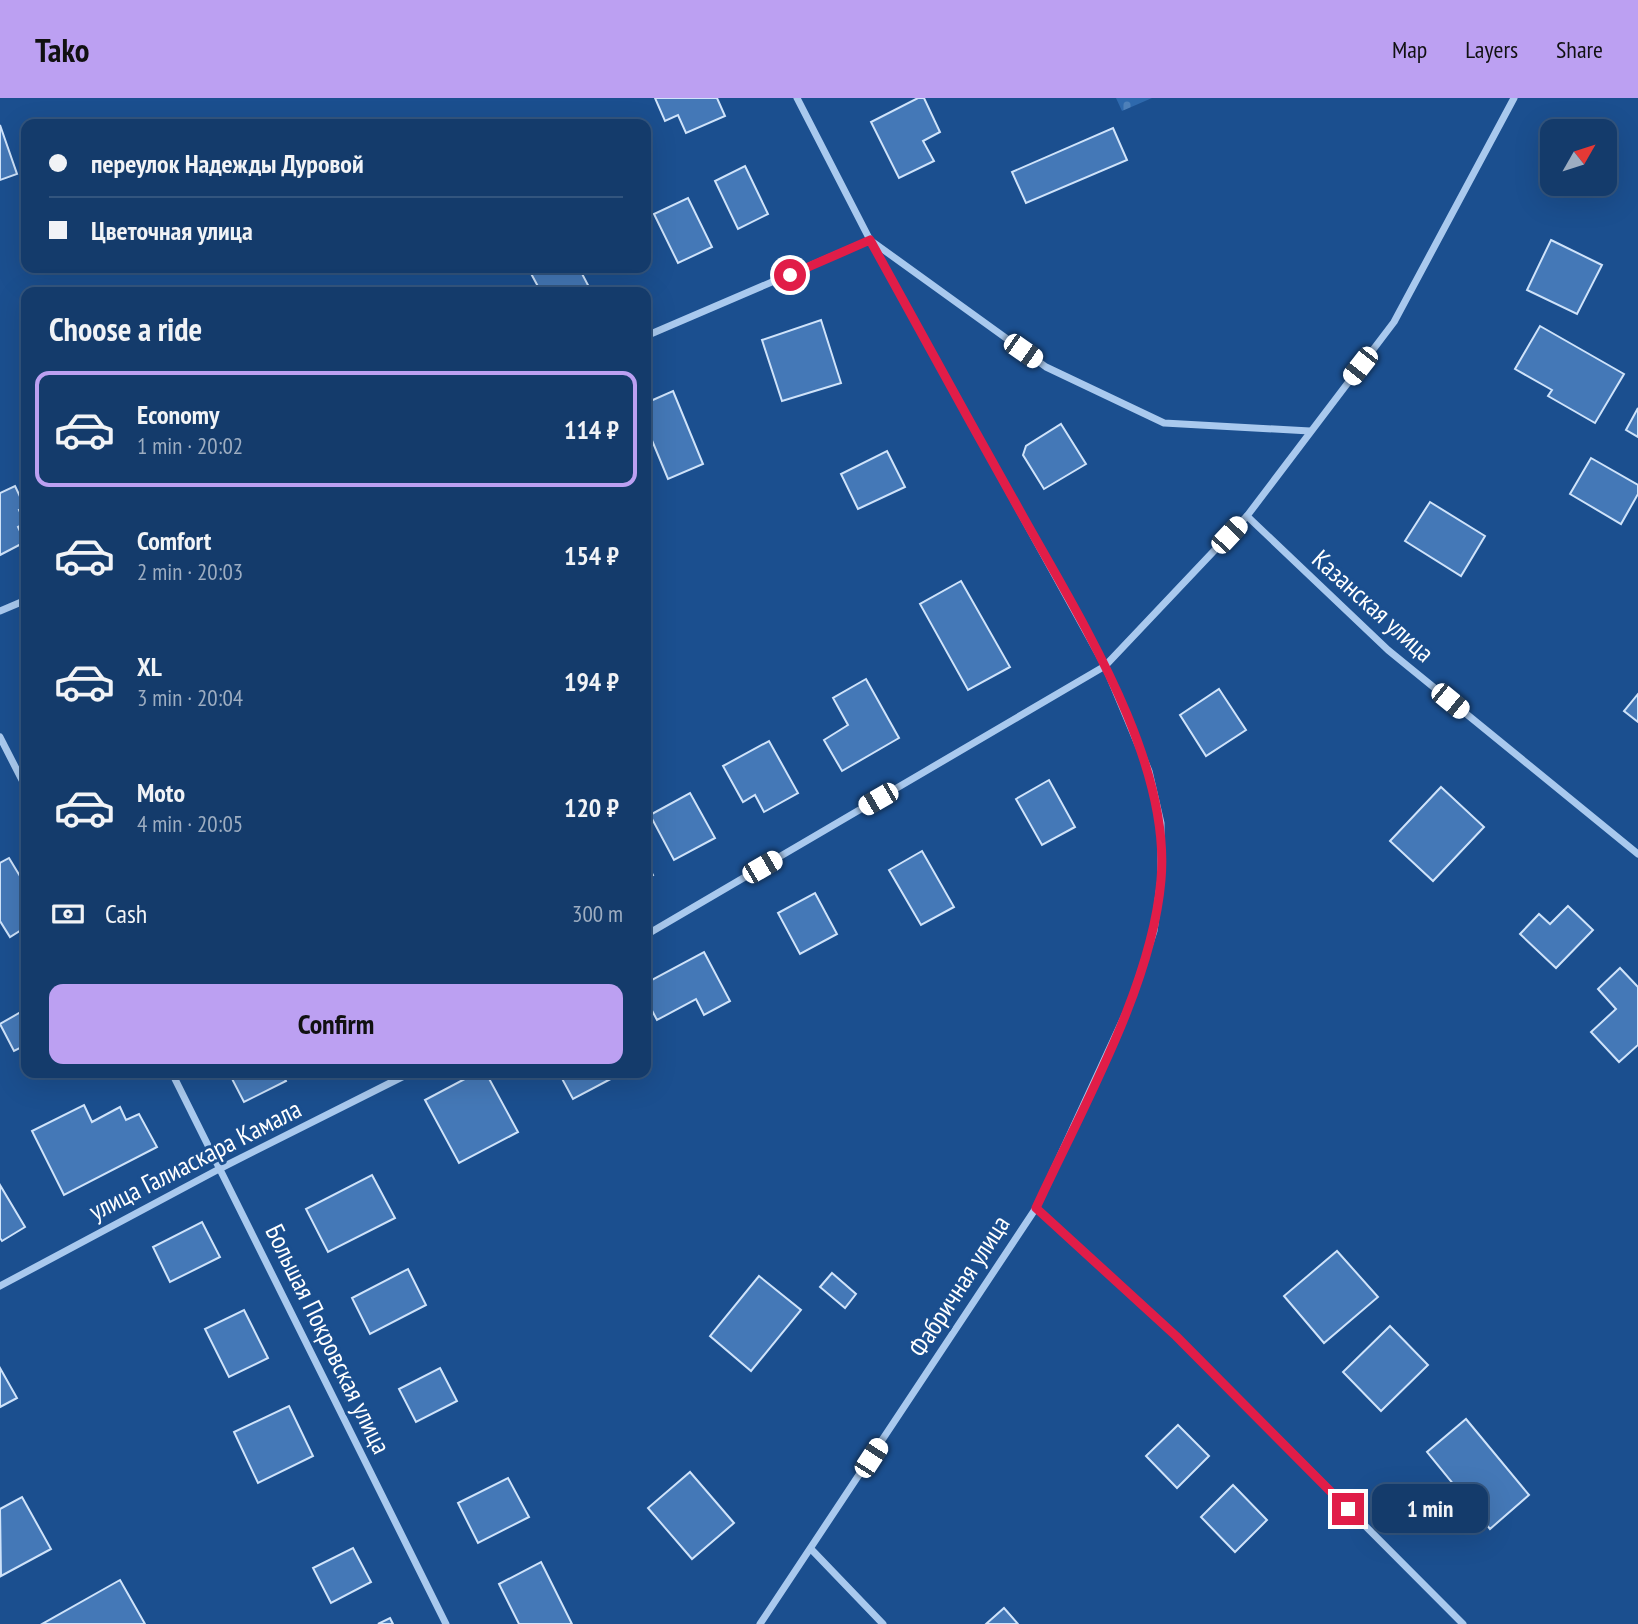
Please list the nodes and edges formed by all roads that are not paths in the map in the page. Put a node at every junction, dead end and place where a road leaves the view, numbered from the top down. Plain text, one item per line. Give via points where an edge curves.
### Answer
1 (797, 98) edge
2 (1514, 98) edge
3 (870, 240) junction
4 (651, 334) edge
5 (1310, 432) junction
6 (1247, 516) junction
7 (21, 602) edge
8 (0, 611) edge
9 (1105, 666) junction
10 (0, 737) edge
11 (21, 778) edge
12 (1638, 854) edge
13 (651, 931) edge
14 (175, 1078) edge
15 (400, 1078) edge
16 (221, 1168) junction
17 (1036, 1208) junction
18 (0, 1286) edge
19 (811, 1549) junction
20 (446, 1624) edge
21 (760, 1624) edge
22 (883, 1624) edge
23 (1463, 1624) edge

1 - 3 street
2 - 5 street via 1394,322
3 - 4 street
3 - 5 street via 1046,367 1164,423
3 - 9 street
5 - 6 street
6 - 9 street
6 - 12 street, Казанская улица via 1388,650
7 - 8 street
9 - 13 street
9 - 17 street, Фабричная улица via 1149,771 1161,823 1161,878 1154,931 1130,1004
10 - 11 street
14 - 16 street, Большая Покровская улица
15 - 16 street, улица Галиаскара Камала
16 - 18 street, улица Галиаскара Камала
16 - 20 street, Большая Покровская улица
17 - 19 street, Фабричная улица
17 - 23 street via 1176,1336
19 - 21 street, Фабричная улица
19 - 22 street

